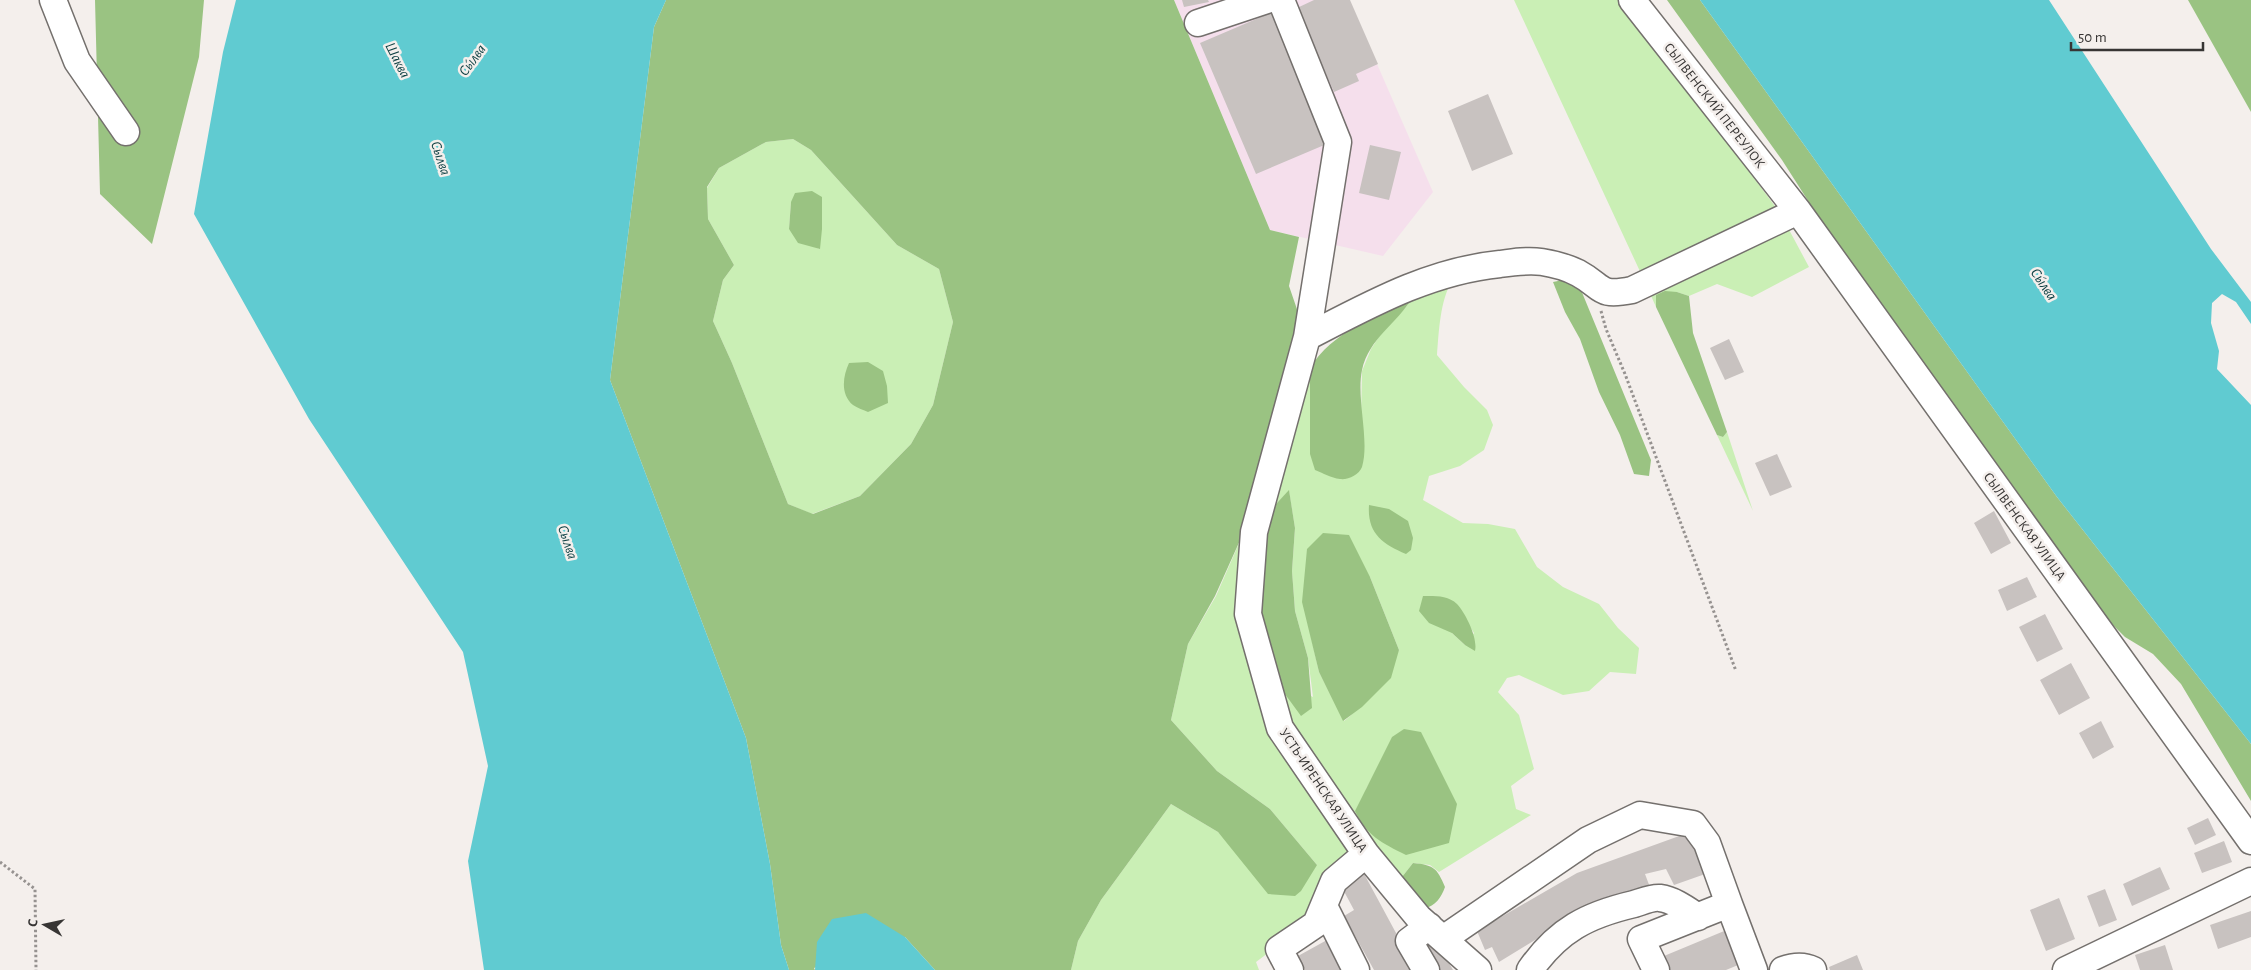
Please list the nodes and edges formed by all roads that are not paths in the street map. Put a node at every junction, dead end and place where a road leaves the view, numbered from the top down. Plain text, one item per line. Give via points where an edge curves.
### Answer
1 (53, 0) edge
2 (1266, 0) edge
3 (1281, 0) edge
4 (1632, 0) edge
5 (1198, 23) dead end
6 (126, 132) dead end
7 (1798, 211) junction
8 (1307, 337) junction
9 (2251, 841) edge
10 (1366, 854) junction
11 (2251, 881) edge
12 (1729, 904) junction
13 (1324, 906) junction
14 (1698, 917) junction
15 (1436, 933) junction
16 (1290, 970) edge
17 (1356, 970) edge
18 (1426, 970) edge
19 (1478, 970) edge
20 (1530, 970) edge
21 (1656, 970) edge
22 (1754, 970) edge
23 (1783, 970) edge
24 (1813, 970) edge
25 (2066, 970) edge

1 - 6 street via 77,61
2 - 5 street
3 - 8 street, УСТЬ-ИРЕНСКАЯ УЛИЦА via 1338,142
4 - 7 street, СЫЛВЕНСКИЙ ПЕРЕУЛОК
7 - 8 street via 1632,290 1615,293 1600,290 1579,273 1561,265 1537,262 1492,264 1408,286
7 - 9 street, СЫЛВЕНСКАЯ УЛИЦА
8 - 10 street, УСТЬ-ИРЕНСКАЯ УЛИЦА via 1254,532 1248,614 1280,728
10 - 13 street via 1334,881
10 - 15 street, УСТЬ-ИРЕНСКАЯ УЛИЦА via 1419,918
11 - 25 street
12 - 14 street
12 - 15 street via 1706,843 1692,824 1640,815 1588,840
12 - 22 street
13 - 16 street via 1316,924 1279,950
13 - 17 street
14 - 20 street via 1676,903 1658,897 1623,906 1577,923 1544,951
14 - 21 street via 1641,939
15 - 18 street via 1409,941
15 - 19 street, УСТЬ-ИРЕНСКАЯ УЛИЦА
23 - 24 street via 1793,967

